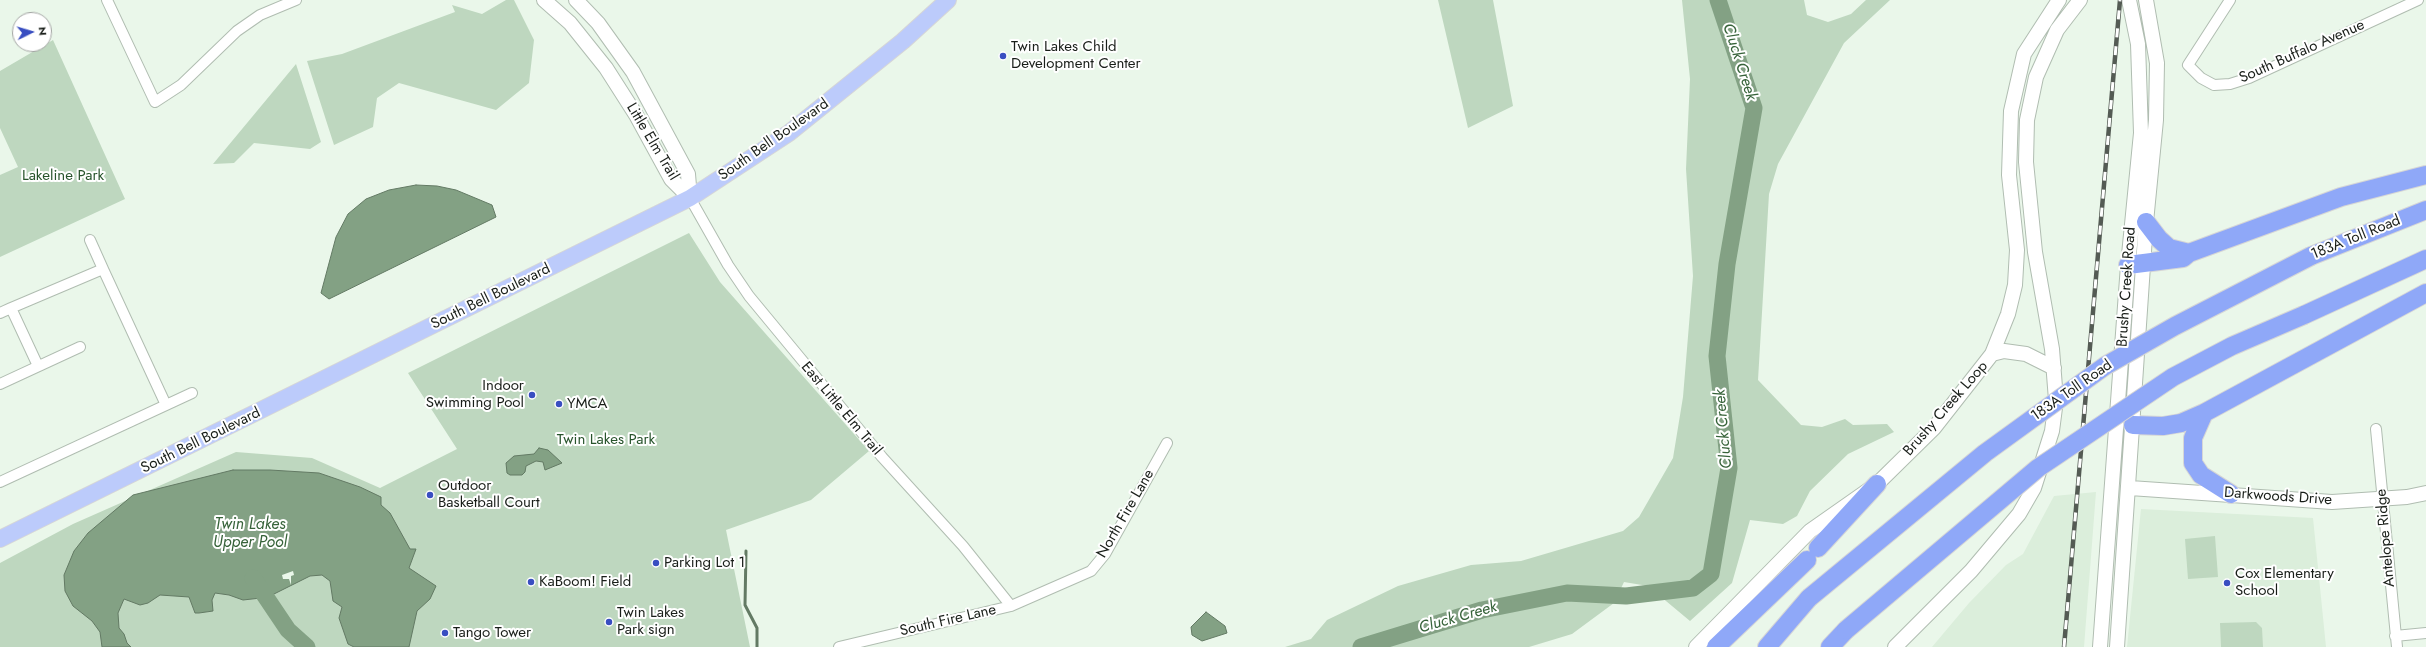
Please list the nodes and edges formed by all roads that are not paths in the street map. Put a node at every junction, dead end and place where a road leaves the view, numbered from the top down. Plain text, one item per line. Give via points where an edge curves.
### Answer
1 (107, 0) edge
2 (296, 0) edge
3 (544, 0) edge
4 (576, 0) edge
5 (948, 0) edge
6 (2059, 0) edge
7 (2080, 0) edge
8 (2130, 0) edge
9 (2146, 0) edge
10 (2230, 0) edge
11 (2418, 0) edge
12 (2426, 175) edge
13 (690, 198) junction
14 (2426, 210) edge
15 (2146, 222) junction
16 (90, 240) dead end
17 (2189, 253) junction
18 (2426, 259) edge
19 (2136, 265) junction
20 (103, 269) junction
21 (2426, 293) edge
22 (11, 308) junction
23 (0, 314) edge
24 (80, 347) dead end
25 (1992, 354) junction
26 (2122, 358) junction
27 (38, 366) junction
28 (2054, 368) junction
29 (0, 384) edge
30 (192, 393) dead end
31 (166, 405) junction
32 (2204, 413) junction
33 (2129, 425) junction
34 (2376, 429) dead end
35 (1167, 443) dead end
36 (0, 482) edge
37 (1877, 484) junction
38 (2130, 488) junction
39 (2426, 493) edge
40 (2231, 494) junction
41 (2382, 499) junction
42 (2110, 512) junction
43 (0, 539) edge
44 (1011, 606) junction
45 (2426, 633) edge
46 (2395, 636) junction
47 (839, 647) edge
48 (1696, 647) edge
49 (1716, 647) edge
50 (1767, 647) edge
51 (1830, 647) edge
52 (1895, 647) edge
53 (2100, 647) edge
54 (2118, 647) edge
55 (2397, 647) edge

1 - 2 street via 155,102 181,85 237,31 260,15
3 - 13 main road, Little Elm Trail via 570,23 606,68 636,115 671,179
4 - 13 main road, Little Elm Trail via 598,24 633,72 688,174
5 - 13 main road, South Bell Boulevard via 903,41 789,133
6 - 25 main road, Brushy Creek Loop via 2024,54 2011,111 2009,175 2017,250 2015,285 2008,314
7 - 28 main road via 2057,30 2036,77 2027,120 2026,162 2033,229
8 - 19 main road, Brushy Creek Road via 2141,73
9 - 15 main road, Brushy Creek Road via 2157,63 2156,120
10 - 11 street, South Buffalo Avenue via 2188,65 2201,78 2214,85 2230,84 2249,78
12 - 17 highway via 2341,197
13 - 43 main road, South Bell Boulevard
13 - 44 street, East Little Elm Trail via 728,265 749,296 882,457 963,546
14 - 50 highway, 183A Toll Road, bridge via 2312,256 2195,315 2105,366 1985,453 1809,598
15 - 17 highway via 2159,240 2169,248
15 - 19 main road, Brushy Creek Road
16 - 20 street
17 - 19 highway via 2182,258
18 - 51 highway, bridge via 2232,346 2173,377 2038,468 1846,630
19 - 26 main road, Brushy Creek Road
19 - 33 main road, Brushy Creek Road
20 - 22 street
20 - 31 street
21 - 32 highway
22 - 23 street
22 - 27 street
24 - 27 street
25 - 28 main road via 2004,351 2026,354
25 - 37 main road, Brushy Creek Loop via 1934,428
26 - 33 main road via 2127,378
26 - 42 main road, Brushy Creek Road
27 - 29 street
28 - 52 main road via 2056,400 2052,431 2034,488 2019,514 1971,571
30 - 31 street
31 - 36 street
32 - 33 highway via 2181,423 2163,426
32 - 40 highway via 2193,438 2193,463 2201,475
33 - 38 main road, Brushy Creek Road
34 - 41 street, Antelope Ridge
35 - 44 street, North Fire Lane via 1105,554 1091,571
37 - 48 main road, Brushy Creek Loop via 1810,531
37 - 49 highway via 1813,554
38 - 40 main road, Darkwoods Drive
38 - 42 main road via 2118,498
38 - 54 main road, Brushy Creek Road
39 - 41 main road, Darkwoods Drive
40 - 41 main road, Darkwoods Drive via 2279,500 2332,502
41 - 46 street, Antelope Ridge
42 - 53 main road, Brushy Creek Road
44 - 47 street, South Fire Lane
45 - 46 street
46 - 55 street, Antelope Ridge

